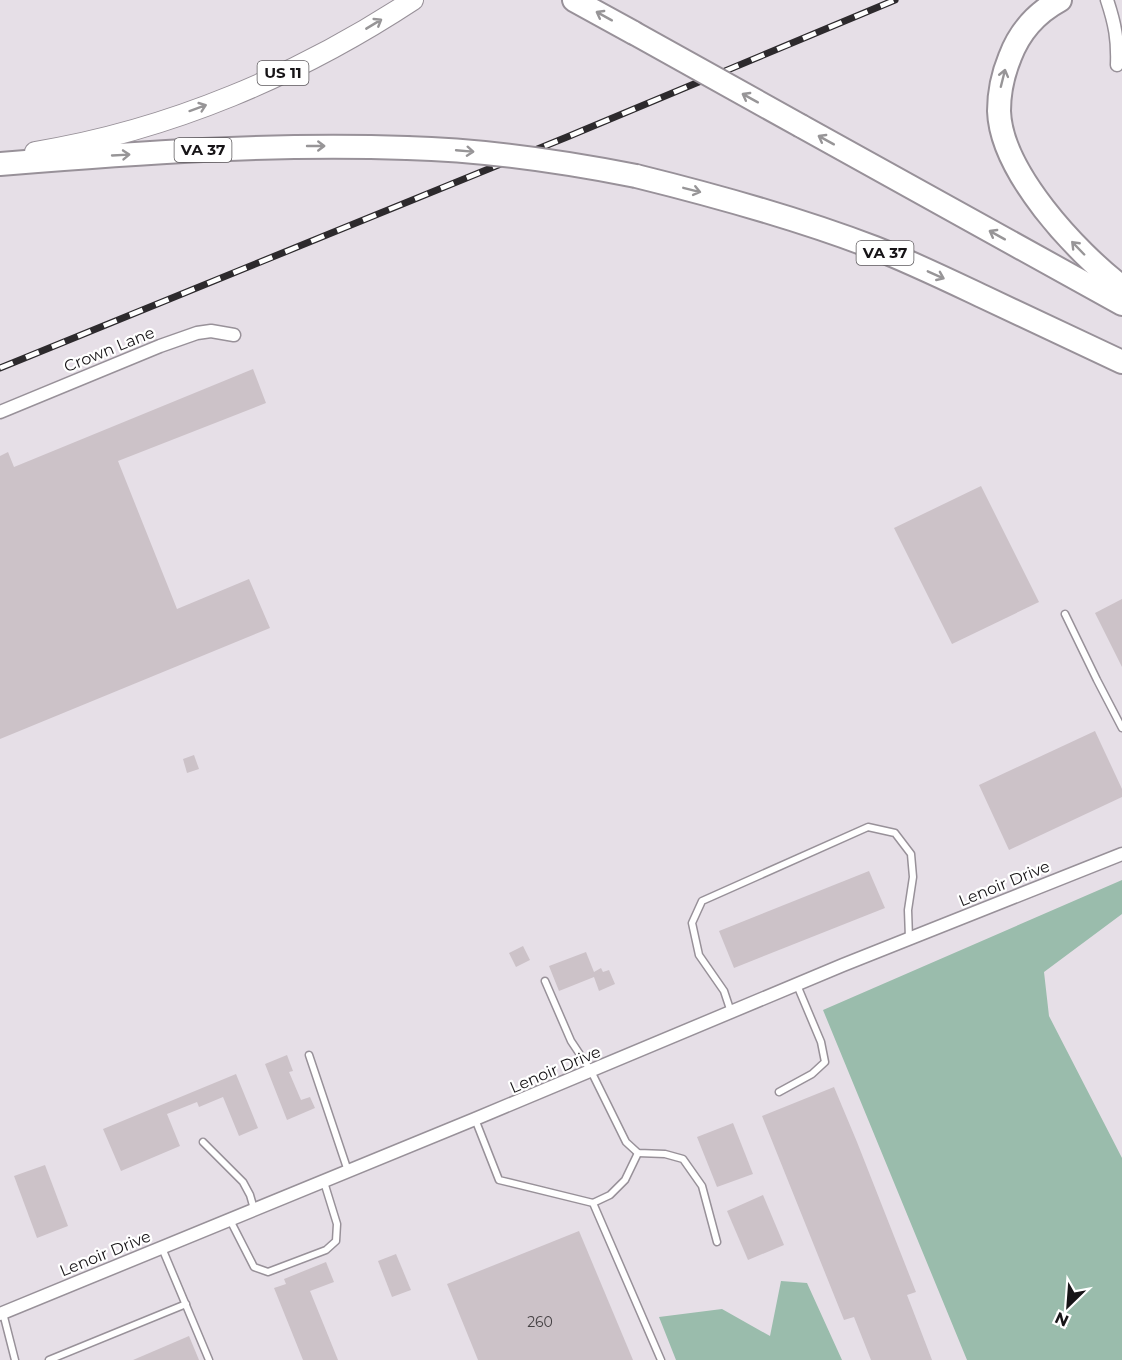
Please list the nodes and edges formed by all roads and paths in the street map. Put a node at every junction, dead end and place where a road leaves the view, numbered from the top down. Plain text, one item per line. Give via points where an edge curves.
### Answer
1 (413, 0) edge
2 (574, 0) edge
3 (1060, 0) edge
4 (1107, 0) edge
5 (1117, 65) dead end
6 (0, 158) edge
7 (0, 164) edge
8 (1122, 287) edge
9 (1122, 304) edge
10 (234, 335) dead end
11 (1122, 362) edge
12 (0, 412) edge
13 (1065, 614) dead end
14 (1122, 728) edge
15 (1122, 854) edge
16 (909, 939) junction
17 (544, 981) dead end
18 (797, 985) junction
19 (731, 1012) junction
20 (309, 1055) dead end
21 (591, 1071) junction
22 (780, 1092) dead end
23 (476, 1119) junction
24 (203, 1142) dead end
25 (638, 1152) junction
26 (348, 1172) junction
27 (324, 1182) junction
28 (593, 1203) junction
29 (255, 1210) junction
30 (230, 1220) junction
31 (717, 1242) dead end
32 (162, 1248) junction
33 (186, 1304) junction
34 (2, 1314) edge
35 (15, 1360) edge
36 (49, 1360) edge
37 (209, 1360) edge
38 (661, 1360) edge

6 -> 1 main road, US 11 via 116,136 242,92 333,48
9 -> 2 highway, bridge
8 -> 3 highway via 1081,252 1038,201 1016,166 1002,128 1000,90 1014,46 1024,29
4 - 5 street via 1118,43
7 -> 11 highway, VA 37, bridge via 314,146 442,149 588,166 767,210 876,249
10 - 12 street, Crown Lane via 196,333
13 - 14 lane
15 - 16 street, Lenoir Drive
16 - 18 street, Lenoir Drive
16 - 19 lane via 911,854 895,833 868,827 702,901 692,923 699,956 724,991
17 - 21 lane via 571,1041
18 - 19 street, Lenoir Drive
18 - 22 lane via 821,1042 825,1062
19 - 21 street, Lenoir Drive
20 - 26 lane
21 - 23 street, Lenoir Drive
21 - 25 lane via 626,1142
23 - 26 street, Lenoir Drive
23 - 28 lane via 499,1180
24 - 29 lane via 243,1182
25 - 28 lane via 625,1180
25 - 31 lane via 682,1159 702,1186
26 - 27 street, Lenoir Drive
27 - 29 street, Lenoir Drive
27 - 30 lane via 337,1224 336,1241 326,1250 268,1272 254,1267
28 - 38 lane
29 - 30 street, Lenoir Drive
30 - 32 street, Lenoir Drive
32 - 33 lane
32 - 34 street, Lenoir Drive
33 - 36 lane
33 - 37 lane
34 - 35 lane

